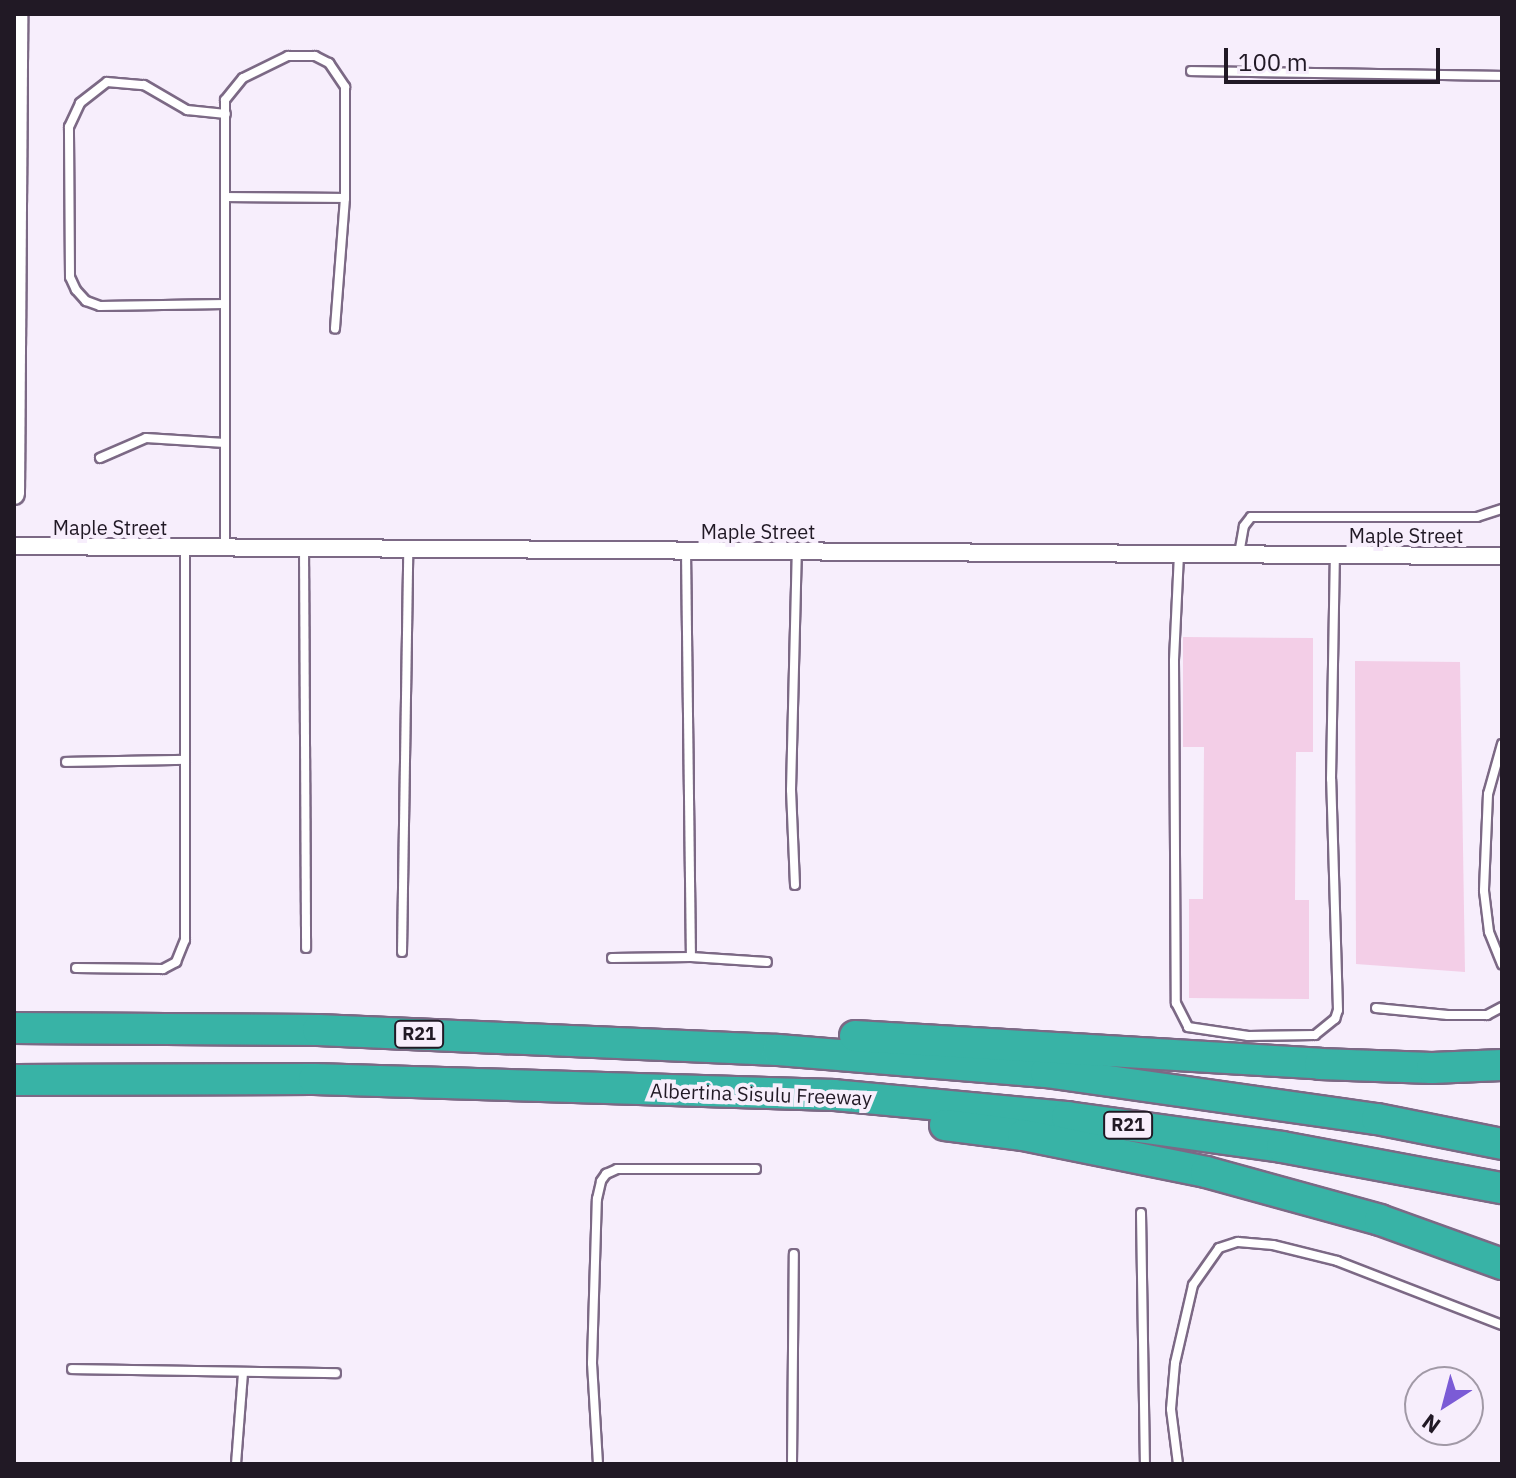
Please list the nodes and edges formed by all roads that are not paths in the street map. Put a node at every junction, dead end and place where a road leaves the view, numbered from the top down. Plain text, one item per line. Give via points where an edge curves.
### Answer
1 (17, 14) edge
2 (1191, 71) dead end
3 (1502, 74) edge
4 (226, 114) junction
5 (226, 197) junction
6 (345, 198) junction
7 (225, 304) junction
8 (335, 329) dead end
9 (225, 443) junction
10 (100, 458) dead end
11 (14, 494) edge
12 (1502, 509) edge
13 (14, 546) edge
14 (185, 547) junction
15 (225, 547) junction
16 (304, 548) junction
17 (408, 549) junction
18 (686, 550) junction
19 (797, 551) junction
20 (1179, 554) junction
21 (1239, 554) junction
22 (1335, 555) junction
23 (1502, 556) edge
24 (1502, 744) edge
25 (185, 760) junction
26 (66, 762) dead end
27 (795, 885) dead end
28 (306, 948) dead end
29 (402, 952) dead end
30 (691, 957) junction
31 (612, 958) dead end
32 (767, 962) dead end
33 (1502, 965) edge
34 (76, 968) dead end
35 (1502, 1007) edge
36 (1376, 1008) dead end
37 (14, 1028) edge
38 (778, 1050) junction
39 (1502, 1065) edge
40 (14, 1080) edge
41 (750, 1093) junction
42 (1502, 1144) edge
43 (756, 1169) dead end
44 (1502, 1188) edge
45 (1141, 1213) dead end
46 (794, 1254) dead end
47 (1502, 1264) edge
48 (1502, 1325) edge
49 (72, 1369) dead end
50 (243, 1372) junction
51 (336, 1373) dead end
52 (236, 1464) edge
53 (598, 1464) edge
54 (792, 1464) edge
55 (1145, 1464) edge
56 (1178, 1464) edge

1 - 11 street
2 - 3 lane
4 - 5 lane
4 - 6 lane via 225,100 232,88 271,61 302,54 329,63 339,74 347,102
4 - 7 lane via 187,110 144,85 107,82 80,103 69,127 70,277 76,290 100,306
5 - 6 lane
5 - 7 lane
6 - 8 lane
7 - 9 lane
9 - 10 lane via 146,438
9 - 15 lane
12 - 21 lane via 1477,517 1251,517
13 - 14 street, Maple Street
14 - 15 street, Maple Street
14 - 25 lane
15 - 16 street, Maple Street
16 - 17 street, Maple Street
16 - 28 lane
17 - 18 street, Maple Street
17 - 29 lane
18 - 19 street, Maple Street
18 - 30 lane
19 - 20 street, Maple Street
19 - 27 lane via 791,760
20 - 21 street, Maple Street
20 - 22 lane via 1174,661 1176,1003 1188,1027 1248,1036 1315,1035 1338,1010 1331,779
21 - 22 street, Maple Street
22 - 23 street, Maple Street
24 - 33 lane via 1488,794 1484,891 1489,932
25 - 26 lane
25 - 34 lane via 181,954 163,969
30 - 31 lane
30 - 32 lane
35 - 36 lane via 1487,1015
37 - 38 highway, Albertina Sisulu Freeway / R21 via 318,1030
38 - 39 highway via 855,1035 1320,1064
38 - 42 highway, Albertina Sisulu Freeway / R21 via 1061,1074 1362,1117
40 - 41 highway, Albertina Sisulu Freeway / R21 via 314,1079
41 - 44 highway, Albertina Sisulu Freeway / R21 via 834,1095 1067,1117 1282,1147
41 - 47 highway via 824,1113 1023,1135 1206,1172 1380,1220
43 - 53 lane via 617,1169 601,1181 592,1363
45 - 55 lane
46 - 54 lane
48 - 56 lane via 1337,1261 1273,1245 1238,1242 1219,1248 1193,1285 1175,1363 1171,1409
49 - 50 lane
50 - 51 lane
50 - 52 lane

